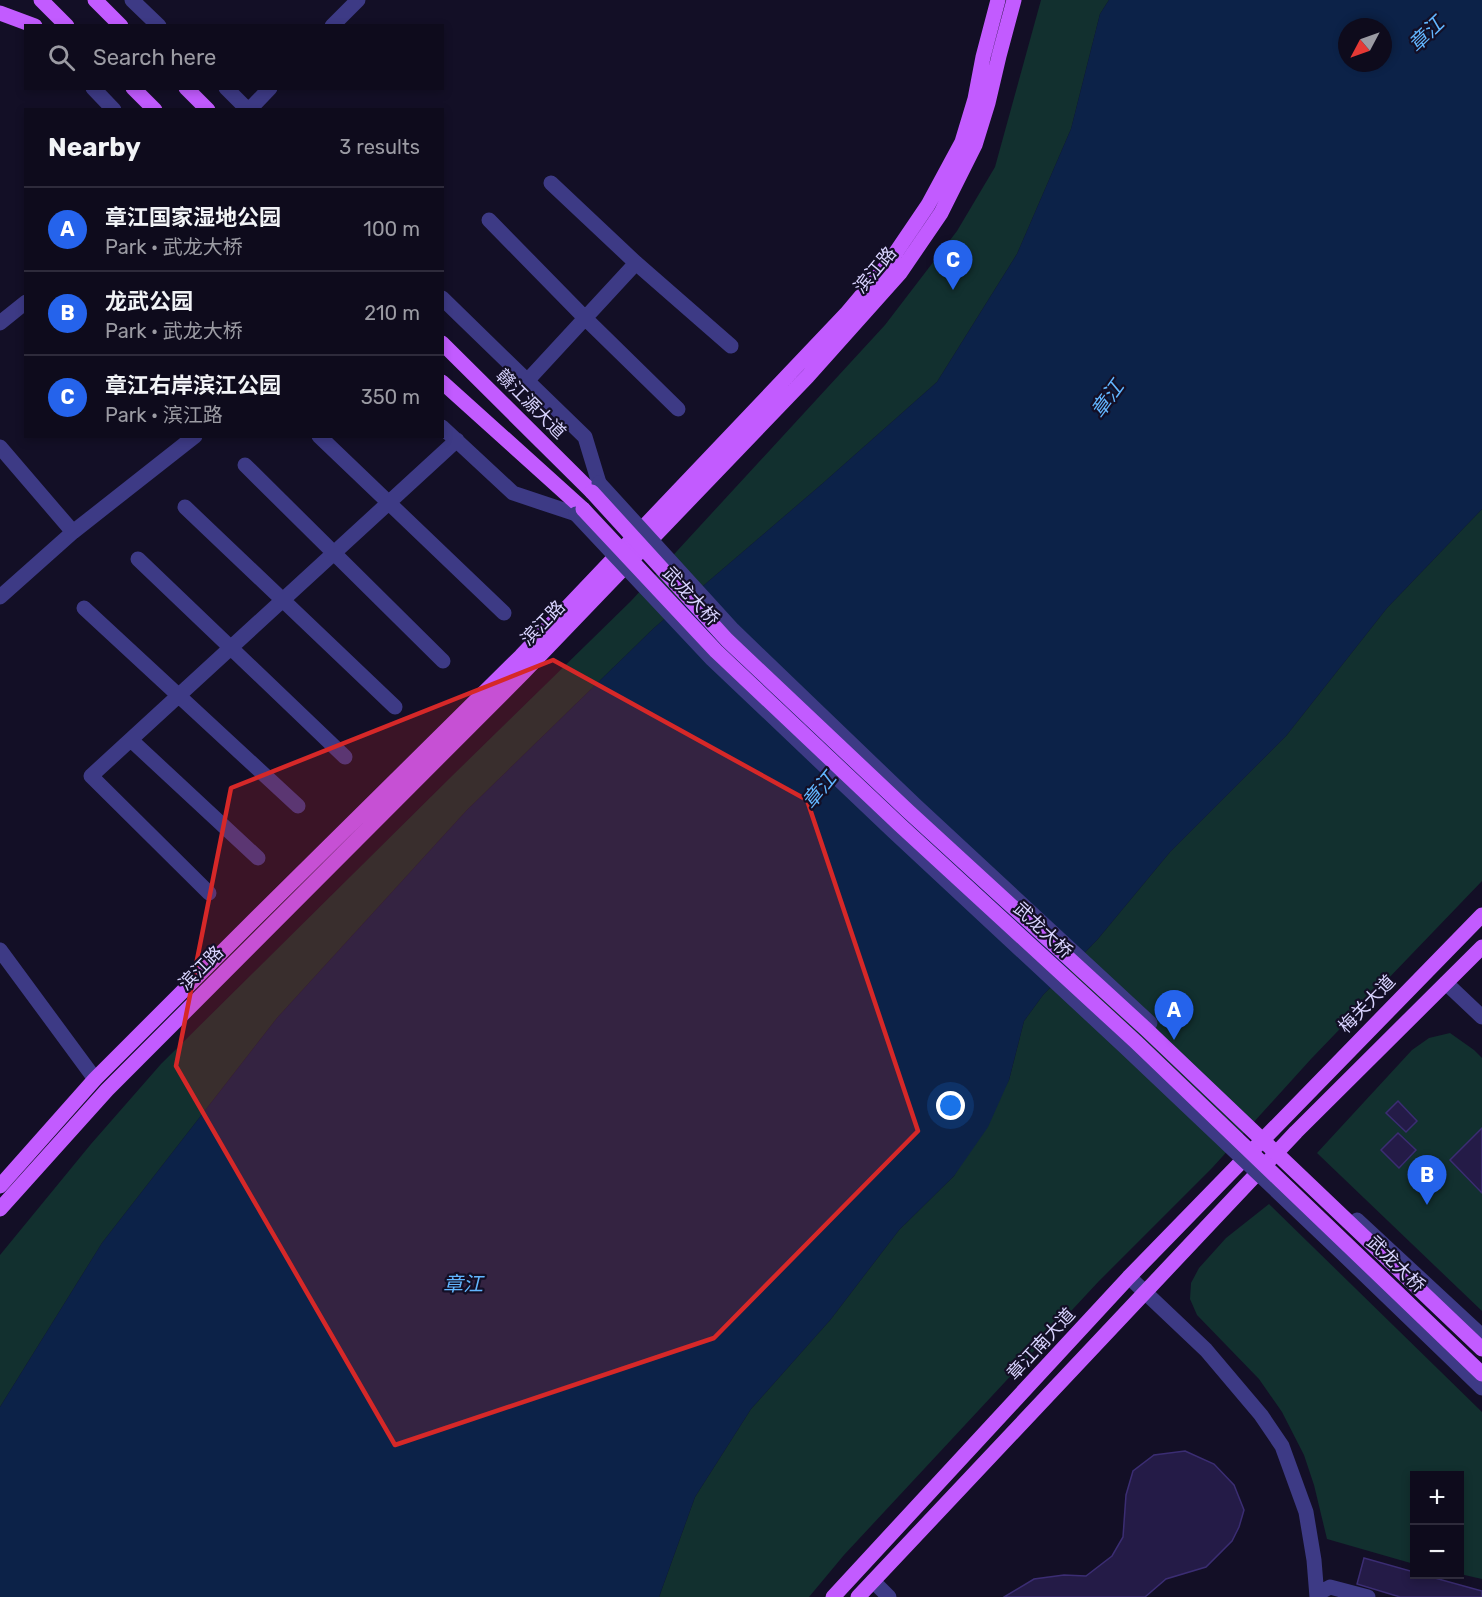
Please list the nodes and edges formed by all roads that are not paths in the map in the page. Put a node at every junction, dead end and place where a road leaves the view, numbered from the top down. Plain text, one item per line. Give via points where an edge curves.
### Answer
1 (41, 0) edge
2 (94, 0) edge
3 (132, 0) edge
4 (358, 0) edge
5 (999, 0) edge
6 (1014, 0) edge
7 (106, 7) edge
8 (0, 13) edge
9 (28, 24) edge
10 (65, 24) edge
11 (119, 24) edge
12 (157, 24) edge
13 (334, 24) edge
14 (95, 90) edge
15 (135, 90) edge
16 (188, 90) edge
17 (228, 90) edge
18 (268, 90) edge
19 (112, 108) edge
20 (153, 108) edge
21 (206, 108) edge
22 (246, 108) edge
23 (250, 108) edge
24 (551, 183) dead end
25 (489, 220) dead end
26 (636, 263) junction
27 (444, 300) edge
28 (24, 304) edge
29 (585, 318) junction
30 (0, 323) edge
31 (444, 345) edge
32 (731, 346) dead end
33 (527, 381) junction
34 (444, 384) edge
35 (678, 409) dead end
36 (444, 429) edge
37 (192, 438) edge
38 (322, 438) edge
39 (457, 440) junction
40 (0, 447) edge
41 (245, 465) dead end
42 (595, 488) junction
43 (389, 503) junction
44 (185, 507) dead end
45 (579, 512) junction
46 (73, 532) junction
47 (334, 553) junction
48 (138, 558) dead end
49 (0, 597) edge
50 (283, 600) junction
51 (84, 608) dead end
52 (504, 613) dead end
53 (231, 648) junction
54 (443, 660) dead end
55 (179, 696) junction
56 (395, 707) dead end
57 (131, 740) junction
58 (345, 758) dead end
59 (298, 806) dead end
60 (258, 858) dead end
61 (209, 893) dead end
62 (1482, 915) edge
63 (1482, 946) edge
64 (0, 950) edge
65 (1446, 983) junction
66 (1482, 1017) edge
67 (95, 1079) junction
68 (1281, 1121) joint
69 (0, 1186) edge
70 (0, 1209) edge
71 (1129, 1277) junction
72 (1145, 1292) junction
73 (1482, 1336) edge
74 (1482, 1349) edge
75 (1482, 1374) edge
76 (1482, 1388) edge
77 (873, 1581) junction
78 (1317, 1596) edge
79 (833, 1597) edge
80 (858, 1597) edge
81 (889, 1597) edge
82 (1368, 1597) edge

1 - 10 main road
2 - 7 main road
3 - 12 street
4 - 13 street
5 - 67 main road, 滨江路 via 962,142 928,205 888,264 846,314 521,656
6 - 70 main road, 滨江路 via 975,145 941,213 900,273 808,376 524,672 106,1090
7 - 11 main road
8 - 9 main road
14 - 19 street
15 - 20 main road
16 - 21 main road
17 - 22 street
18 - 23 street
24 - 26 street
25 - 29 street
26 - 29 street
26 - 32 street
27 - 33 street
28 - 30 street
29 - 33 street
29 - 35 street
31 - 42 main road, 赣江源大道
33 - 42 street via 585,437
34 - 45 main road
36 - 39 street
37 - 46 street
38 - 43 street
39 - 43 street
39 - 45 street via 513,493
40 - 46 street
41 - 47 street
42 - 73 street, bridge via 766,662 915,805
42 - 74 main road, 武龙大桥, bridge via 727,640 1147,1030
43 - 47 street
43 - 52 street
44 - 50 street
45 - 75 main road, 武龙大桥, bridge via 716,651 1136,1042
45 - 76 street, bridge via 721,668
46 - 49 street
47 - 50 street
47 - 54 street
48 - 53 street
50 - 53 street
50 - 56 street
51 - 55 street
53 - 55 street
53 - 58 street
55 - 57 street
55 - 59 street
57 - 60 street
57 - 61 street via 91,776
62 - 68 main road, 梅关大道
63 - 65 main road
64 - 67 street
65 - 66 street
65 - 72 main road via 1296,1132
67 - 69 main road, 滨江路
68 - 71 main road, 章江南大道
71 - 72 street
71 - 79 main road, 章江南大道
72 - 77 main road
72 - 78 street via 1206,1350 1282,1446 1306,1512
77 - 80 main road
77 - 81 street
78 - 82 street via 1330,1587

